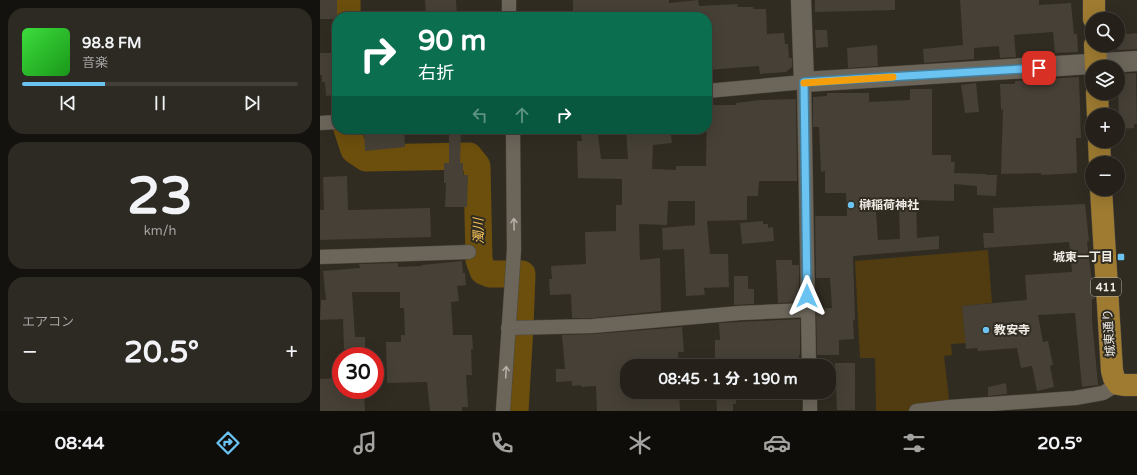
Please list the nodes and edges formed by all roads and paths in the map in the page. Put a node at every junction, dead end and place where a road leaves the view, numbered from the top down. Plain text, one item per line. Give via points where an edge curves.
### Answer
1 (509, 0) edge
2 (801, 0) edge
3 (1094, 0) edge
4 (510, 12) edge
5 (1094, 12) edge
6 (1096, 59) edge
7 (1137, 61) edge
8 (804, 82) junction
9 (712, 91) edge
10 (332, 122) edge
11 (320, 123) edge
12 (512, 134) edge
13 (1101, 196) edge
14 (469, 252) dead end
15 (320, 257) edge
16 (807, 310) junction
17 (508, 328) junction
18 (809, 359) edge
19 (1127, 385) edge
20 (810, 399) edge
21 (1075, 404) edge
22 (503, 411) edge
23 (810, 411) edge
24 (916, 411) edge

1 - 4 street
2 - 8 street
3 - 5 highway
6 - 7 street
6 - 8 street
8 - 9 street
8 - 16 street
10 - 11 street
17 -> 12 street via 513,263
13 - 19 highway, 城東通り / 411 via 1112,371 1114,378
14 - 15 street
16 - 17 street via 740,313 593,326
16 - 18 street
22 -> 17 street
19 - 21 street
20 - 23 street
21 - 24 street via 950,407

